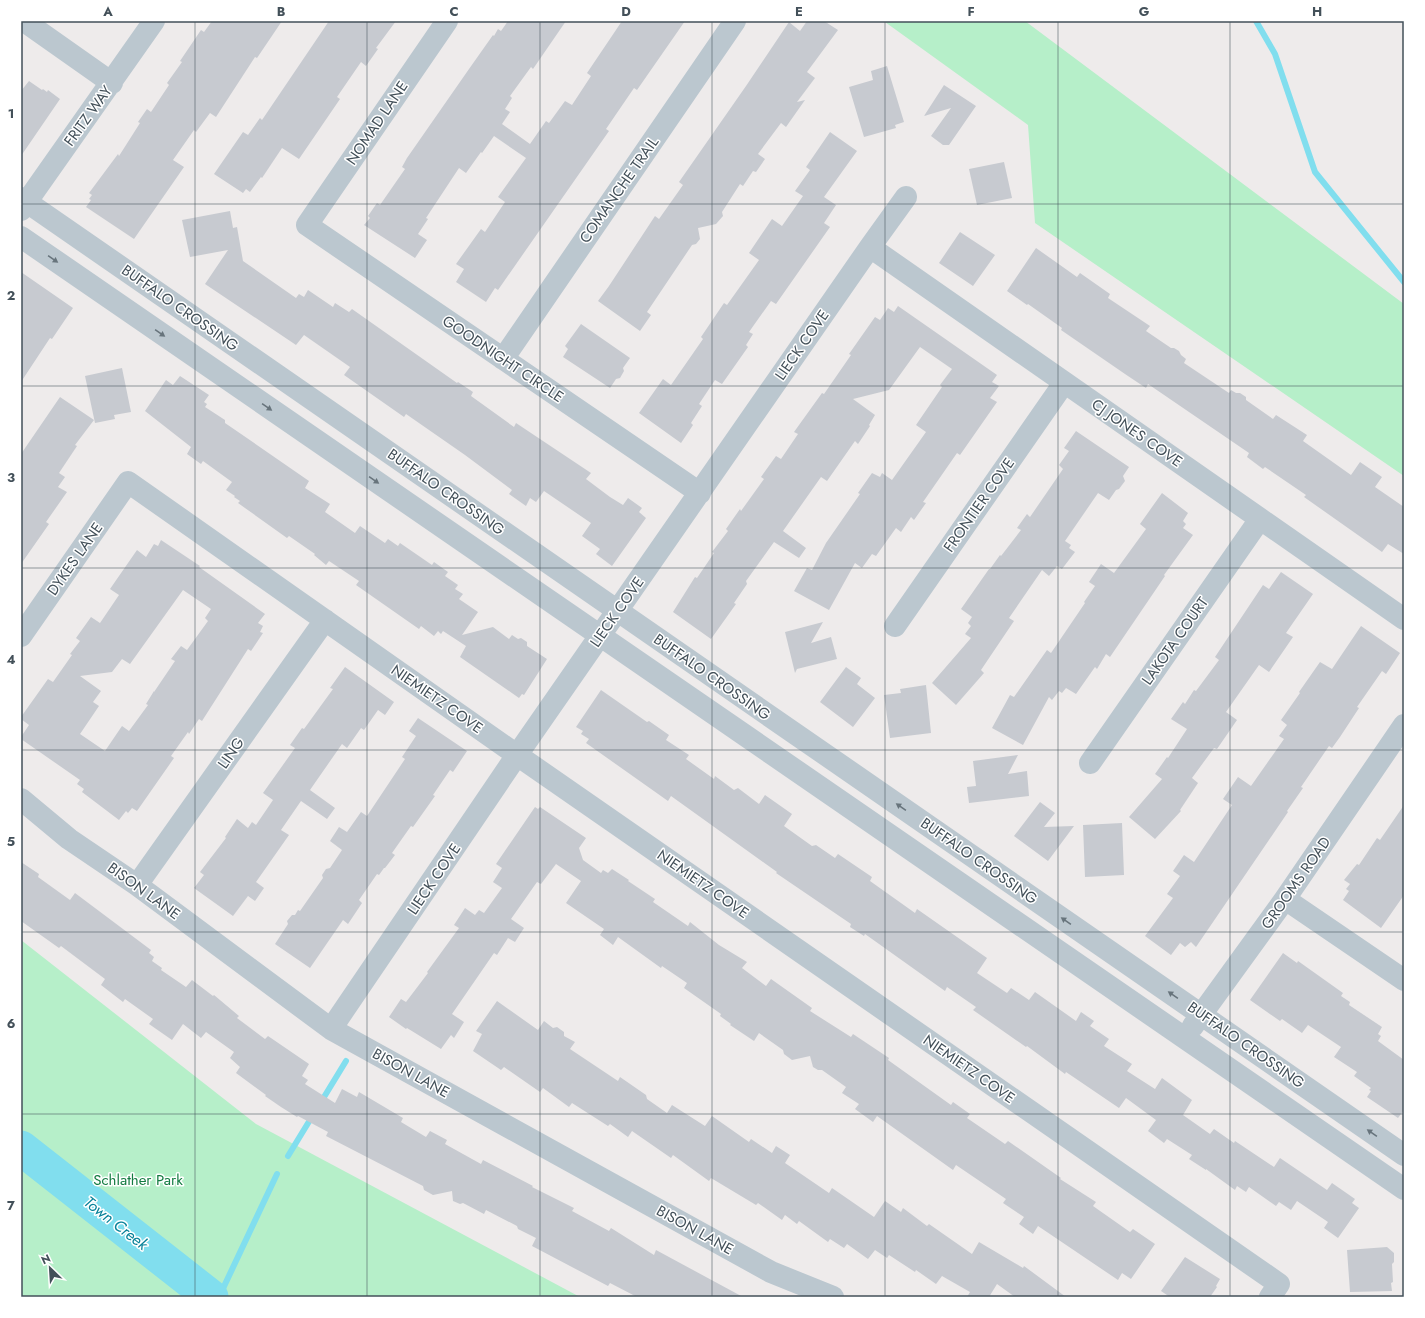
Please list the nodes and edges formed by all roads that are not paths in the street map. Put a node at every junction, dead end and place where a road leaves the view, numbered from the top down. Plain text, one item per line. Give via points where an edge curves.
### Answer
1 (24, 21) edge
2 (154, 21) edge
3 (447, 21) edge
4 (735, 21) edge
5 (112, 83) junction
6 (906, 197) dead end
7 (23, 204) edge
8 (307, 225) joint
9 (21, 237) edge
10 (870, 247) junction
11 (503, 359) junction
12 (1064, 383) junction
13 (128, 482) joint
14 (700, 493) junction
15 (1260, 519) junction
16 (617, 611) junction
17 (1404, 619) edge
18 (325, 620) junction
19 (895, 626) dead end
20 (21, 636) edge
21 (600, 636) junction
22 (1404, 725) edge
23 (518, 756) junction
24 (1090, 763) dead end
25 (21, 799) edge
26 (137, 885) junction
27 (1285, 899) junction
28 (1404, 980) edge
29 (1201, 1015) junction
30 (331, 1029) junction
31 (1185, 1038) junction
32 (1404, 1155) edge
33 (1404, 1189) edge
34 (1275, 1291) edge
35 (833, 1297) edge

1 - 5 street
2 - 5 street, FRITZ WAY
3 - 8 street, NOMAD LANE
4 - 11 street, COMANCHE TRAIL
5 - 7 street, FRITZ WAY
6 - 10 street, LIECK COVE
7 - 16 street, BUFFALO CROSSING
8 - 11 street, GOODNIGHT CIRCLE
9 -> 21 street, BUFFALO CROSSING
10 - 12 street, CJ JONES COVE
10 - 14 street, LIECK COVE
11 - 14 street, GOODNIGHT CIRCLE
12 - 15 street, CJ JONES COVE
12 - 19 street, FRONTIER COVE
13 - 18 street, NIEMIETZ COVE
13 - 20 street, DYKES LANE
14 - 16 street, LIECK COVE
15 - 17 street, CJ JONES COVE
15 - 24 street, LAKOTA COURT
16 - 21 street, LIECK COVE
29 -> 16 street, BUFFALO CROSSING
18 - 23 street, NIEMIETZ COVE
18 - 26 street, LING
21 - 23 street, LIECK COVE
21 - 31 street, BUFFALO CROSSING
22 - 27 street, GROOMS ROAD
23 - 30 street, LIECK COVE
23 - 34 street, NIEMIETZ COVE
25 - 26 street, BISON LANE via 69,839
26 - 30 street, BISON LANE
27 - 28 street
27 - 29 street, GROOMS ROAD
29 - 31 street, GROOMS ROAD
32 -> 29 street, BUFFALO CROSSING
30 - 35 street, BISON LANE via 771,1272
31 - 33 street, BUFFALO CROSSING

